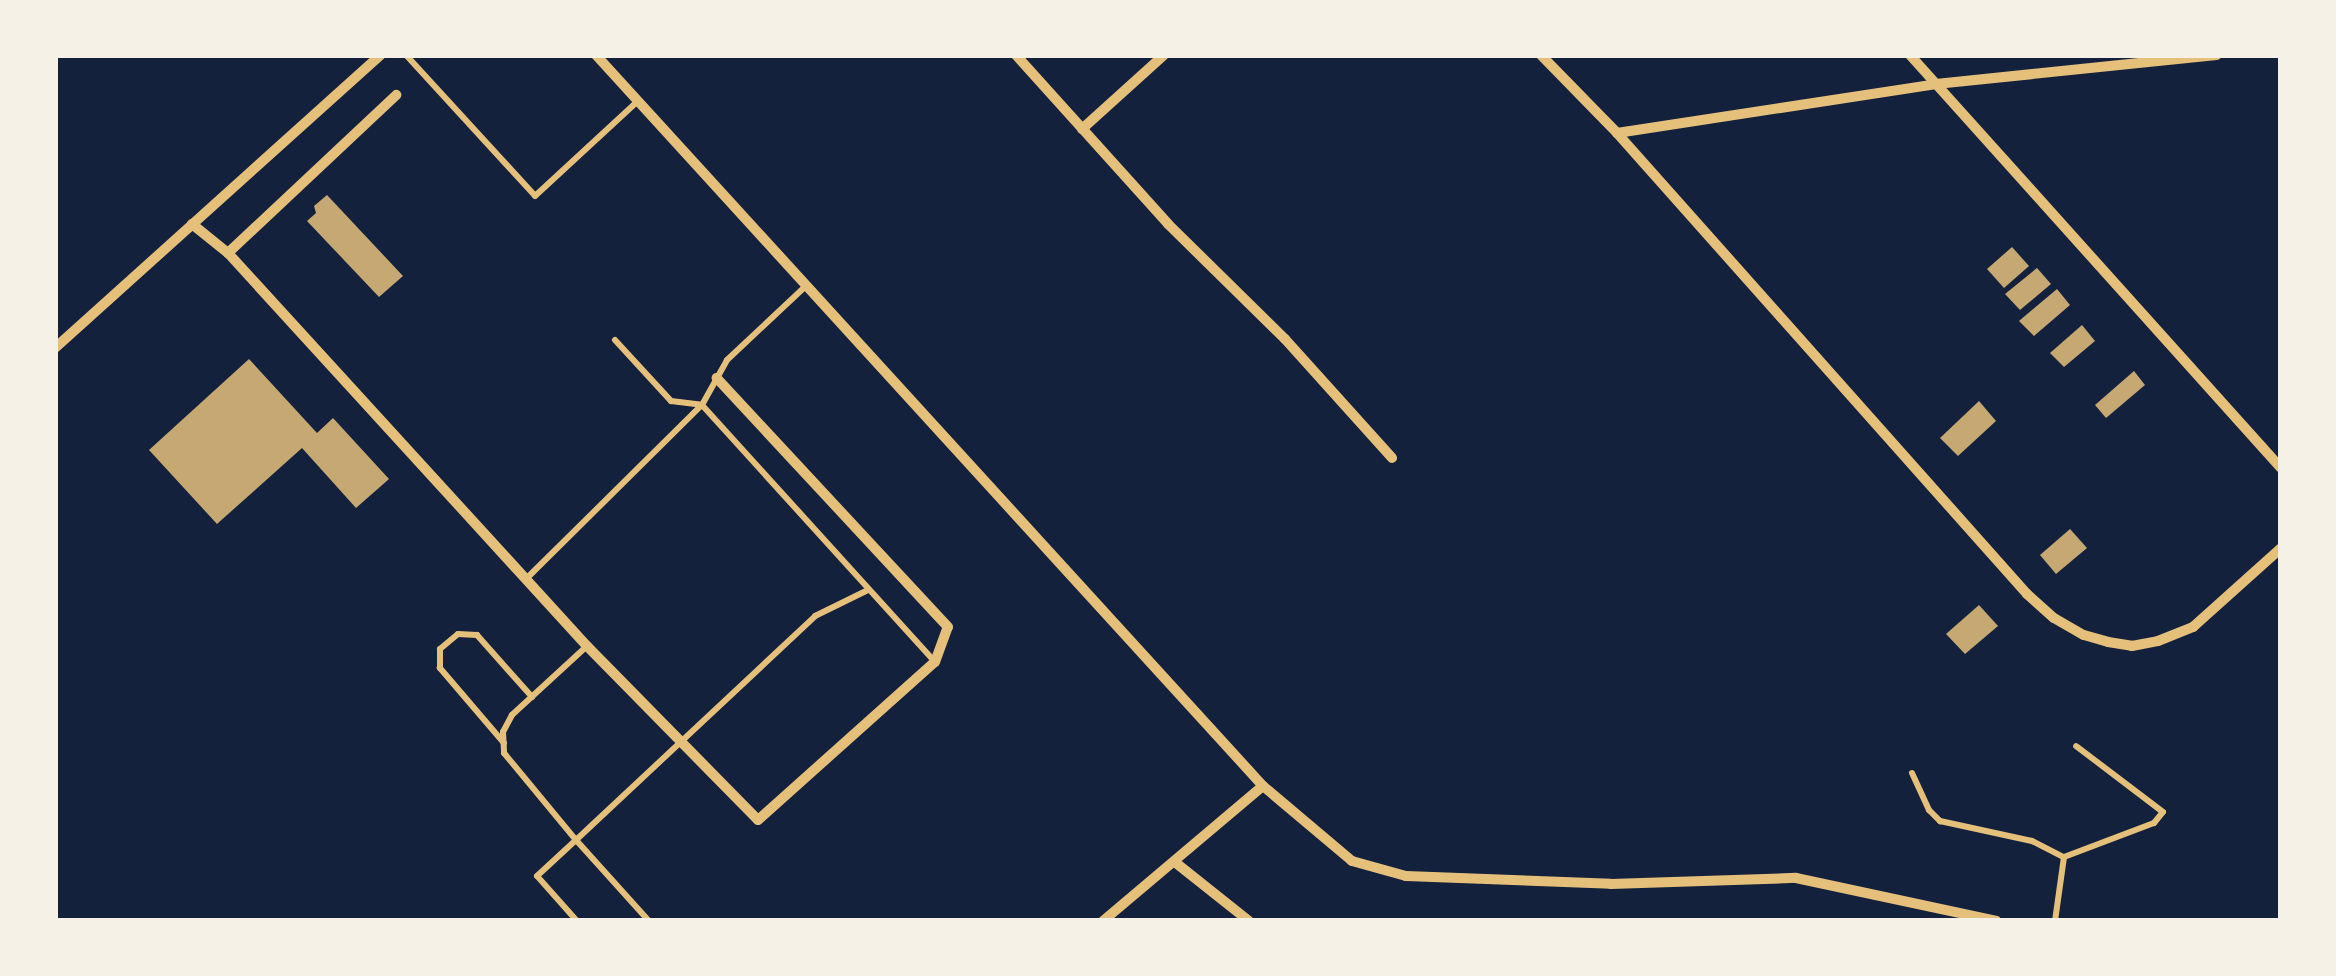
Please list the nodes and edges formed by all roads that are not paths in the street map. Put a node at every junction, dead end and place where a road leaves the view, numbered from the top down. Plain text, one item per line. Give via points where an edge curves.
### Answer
1 (380, 55) edge
2 (406, 55) edge
3 (596, 55) edge
4 (1016, 55) edge
5 (1164, 55) edge
6 (1540, 55) edge
7 (1910, 55) edge
8 (2217, 55) edge
9 (1936, 84) junction
10 (396, 95) dead end
11 (638, 101) junction
12 (1082, 129) junction
13 (1616, 133) junction
14 (192, 224) junction
15 (228, 253) junction
16 (808, 284) junction
17 (615, 340) dead end
18 (55, 348) edge
19 (717, 378) junction
20 (702, 406) junction
21 (1392, 458) dead end
22 (2281, 468) edge
23 (2281, 548) edge
24 (526, 579) junction
25 (868, 590) junction
26 (588, 646) junction
27 (934, 662) junction
28 (532, 697) junction
29 (678, 740) junction
30 (504, 743) junction
31 (2076, 746) dead end
32 (1912, 773) dead end
33 (1263, 786) junction
34 (576, 840) junction
35 (2064, 857) junction
36 (1176, 863) junction
37 (577, 921) edge
38 (649, 921) edge
39 (1103, 921) edge
40 (1249, 921) edge
41 (1996, 921) edge
42 (2055, 921) edge

1 - 14 street
2 - 11 lane via 535,196
3 - 11 street
4 - 12 street
5 - 12 street
6 - 13 street
7 - 9 street
8 - 9 street
9 - 13 street
9 - 22 street
10 - 15 street
11 - 16 street
12 - 21 street
13 - 23 street via 2054,618 2108,642 2158,641 2193,627
14 - 15 street
14 - 18 street
15 - 24 street
16 - 19 lane via 747,339
16 - 33 street
17 - 20 lane via 671,400
19 - 20 lane
19 - 27 street via 948,628
20 - 24 lane
20 - 25 lane
24 - 26 street
25 - 27 lane
25 - 29 lane via 814,616
26 - 28 lane
26 - 29 street
27 - 29 street via 758,820
28 - 30 lane via 512,715
28 - 30 lane via 477,635 458,634 440,649 440,668
29 - 34 lane
30 - 34 lane via 504,753
31 - 35 lane via 2163,812 2154,824
32 - 35 lane via 1940,821 2032,841
33 - 36 street
33 - 41 street via 1352,861 1406,876 1611,884 1796,878
34 - 37 lane via 537,876
34 - 38 lane
35 - 42 lane
36 - 39 street
36 - 40 street

